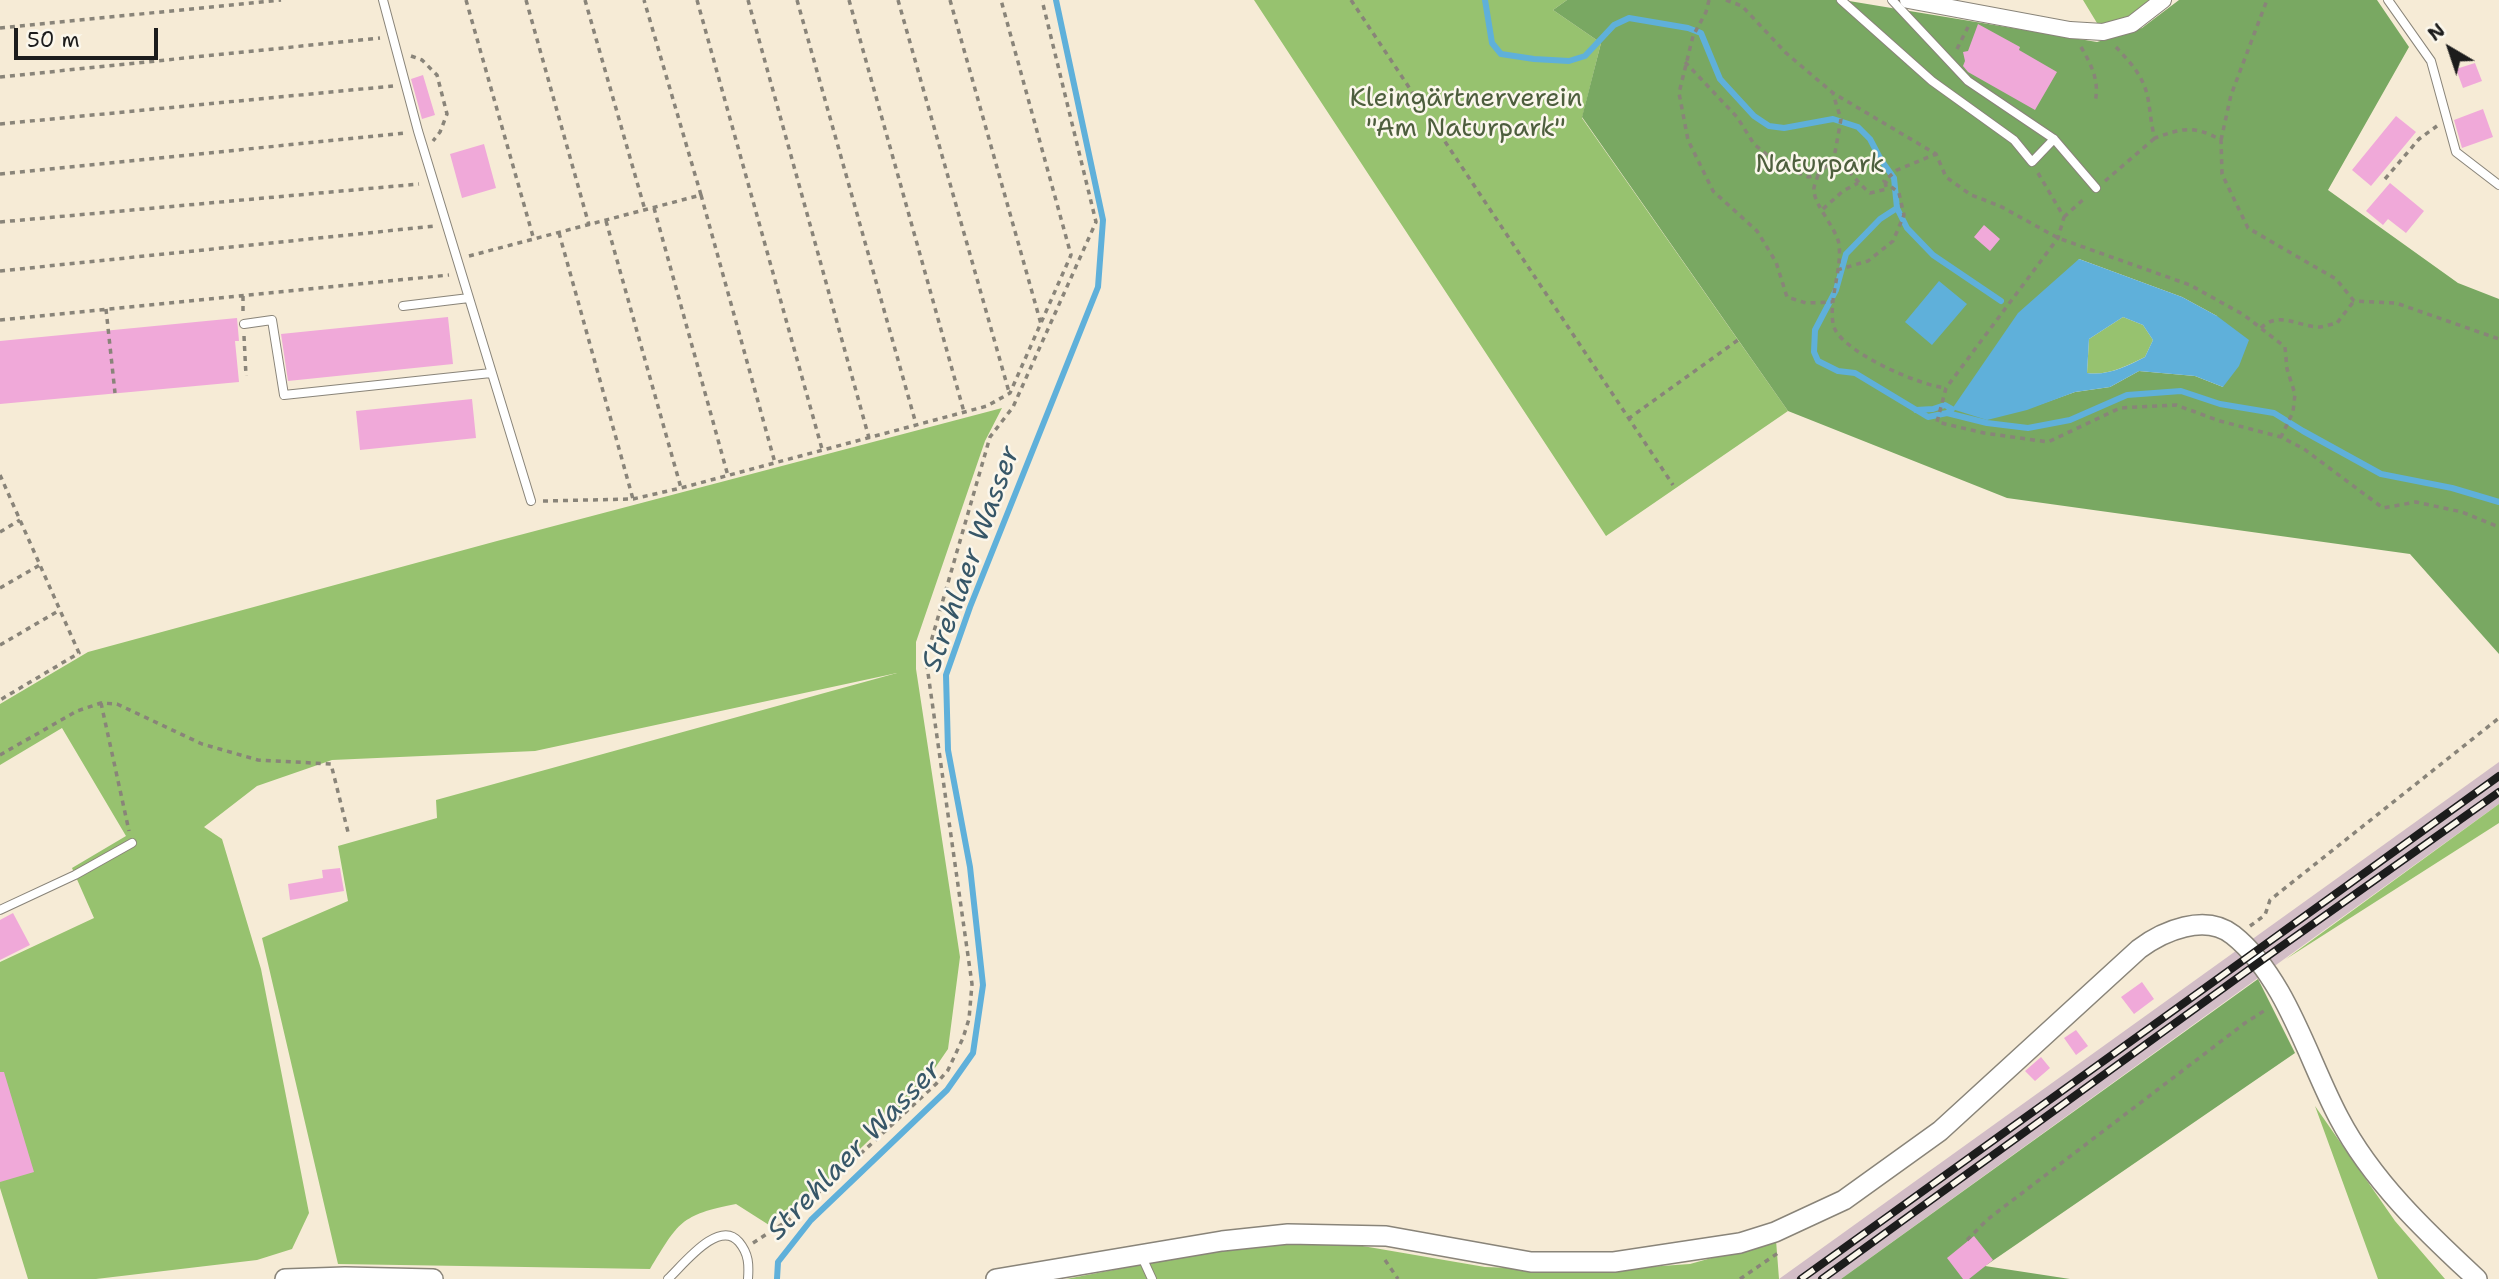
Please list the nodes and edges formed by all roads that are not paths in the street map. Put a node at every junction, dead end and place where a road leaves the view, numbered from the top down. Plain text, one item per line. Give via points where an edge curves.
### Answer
1 (383, 0) edge
2 (1841, 0) edge
3 (1892, 0) edge
4 (1908, 0) edge
5 (2163, 0) edge
6 (2388, 0) edge
7 (2054, 139) junction
8 (2499, 185) edge
9 (2096, 188) road end
10 (470, 299) junction
11 (403, 306) dead end
12 (244, 324) dead end
13 (491, 373) junction
14 (531, 501) road end
15 (132, 843) road end
16 (0, 910) edge
17 (1141, 1255) junction
18 (285, 1279) edge
19 (291, 1279) edge
20 (433, 1279) edge
21 (668, 1279) edge
22 (748, 1279) edge
23 (996, 1279) edge
24 (1152, 1279) edge
25 (2477, 1279) edge

1 - 10 lane
2 - 7 lane via 1932,81 2014,140 2032,162
3 - 7 lane via 1969,81
4 - 5 street via 2103,32 2132,24
6 - 8 lane via 2431,61 2456,152
7 - 9 lane
10 - 11 lane
10 - 13 lane
12 - 13 lane via 272,320 284,395
13 - 14 lane
15 - 16 lane
17 - 23 street
17 - 24 lane
17 - 25 street via 1288,1234 1386,1236 1531,1262 1614,1262 1740,1243 1843,1200 1940,1131 2150,941 2186,926 2207,926 2233,935 2258,963 2282,1000 2340,1120 2375,1172 2424,1229
18 - 19 street
19 - 20 street
21 - 22 lane via 710,1239 721,1235 735,1238 744,1248

